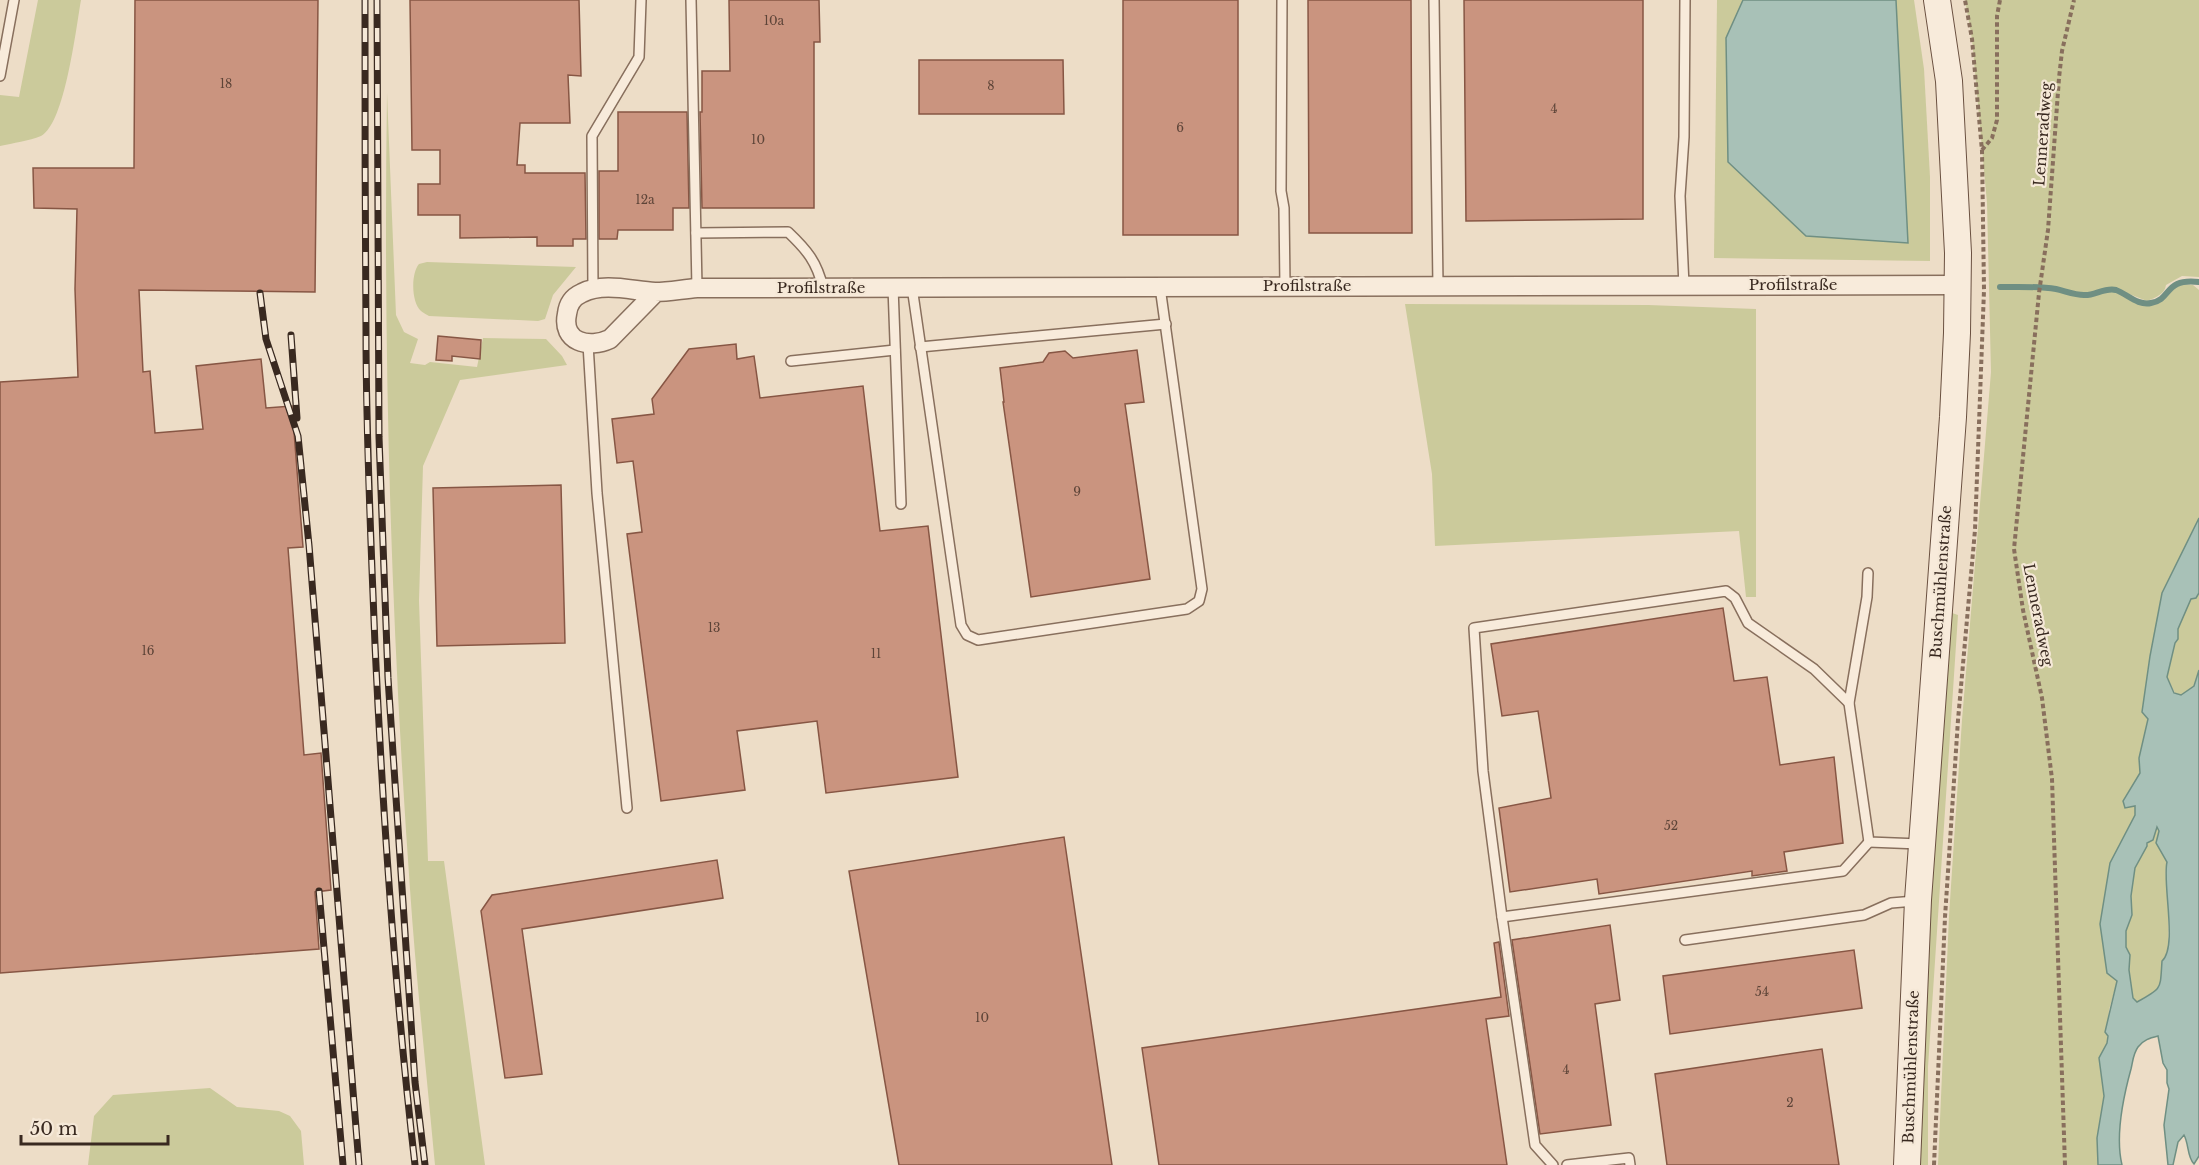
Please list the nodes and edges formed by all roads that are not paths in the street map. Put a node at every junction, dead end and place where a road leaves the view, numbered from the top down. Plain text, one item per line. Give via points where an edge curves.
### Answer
1 (14, 0) edge
2 (641, 0) edge
3 (691, 0) edge
4 (1282, 0) edge
5 (1434, 0) edge
6 (1685, 0) edge
7 (1937, 0) edge
8 (0, 76) edge
9 (696, 232) junction
10 (1958, 285) junction
11 (1285, 286) junction
12 (1438, 286) junction
13 (1684, 286) junction
14 (893, 287) junction
15 (912, 287) junction
16 (1160, 287) junction
17 (697, 288) junction
18 (823, 288) junction
19 (593, 289) junction
20 (656, 292) junction
21 (1166, 324) junction
22 (588, 344) junction
23 (920, 347) junction
24 (895, 350) junction
25 (791, 361) dead end
26 (901, 504) dead end
27 (1868, 573) dead end
28 (1849, 704) junction
29 (627, 808) dead end
30 (1869, 842) junction
31 (1922, 844) junction
32 (1918, 900) junction
33 (1502, 917) junction
34 (1684, 940) dead end
35 (1553, 1165) edge
36 (1567, 1165) edge
37 (1630, 1165) edge
38 (1907, 1165) edge

1 - 8 lane
2 - 19 lane via 639,57 592,136
3 - 9 lane
4 - 11 lane via 1281,191
5 - 12 lane
6 - 13 lane via 1680,196
7 - 10 street, Buschmühlenstraße via 1948,81
9 - 17 lane
9 - 18 lane via 788,232 818,268
10 - 13 street, Profilstraße
10 - 31 street, Buschmühlenstraße via 1954,394
11 - 12 street, Profilstraße
11 - 16 street, Profilstraße
12 - 13 street, Profilstraße
14 - 15 street, Profilstraße
14 - 18 street, Profilstraße
14 - 24 lane
15 - 16 street, Profilstraße
15 - 23 lane
16 - 21 lane
17 - 18 street, Profilstraße
17 - 20 street, Profilstraße
19 - 20 street, Profilstraße
19 - 22 street via 574,298 566,317 572,336
20 - 22 street via 610,339
21 - 23 lane
21 - 23 lane via 1202,590 1199,601 1187,609 978,640 967,635 961,625
22 - 29 lane via 597,493
24 - 25 lane
24 - 26 lane
27 - 28 lane
28 - 30 lane
28 - 33 lane via 1814,669 1748,623 1735,598 1726,591 1474,628 1483,771
30 - 31 lane
30 - 33 lane via 1843,871
31 - 32 street, Buschmühlenstraße
32 - 34 lane via 1891,903 1864,915
32 - 38 street, Buschmühlenstraße
33 - 35 lane via 1535,1145
36 - 37 lane via 1629,1158

